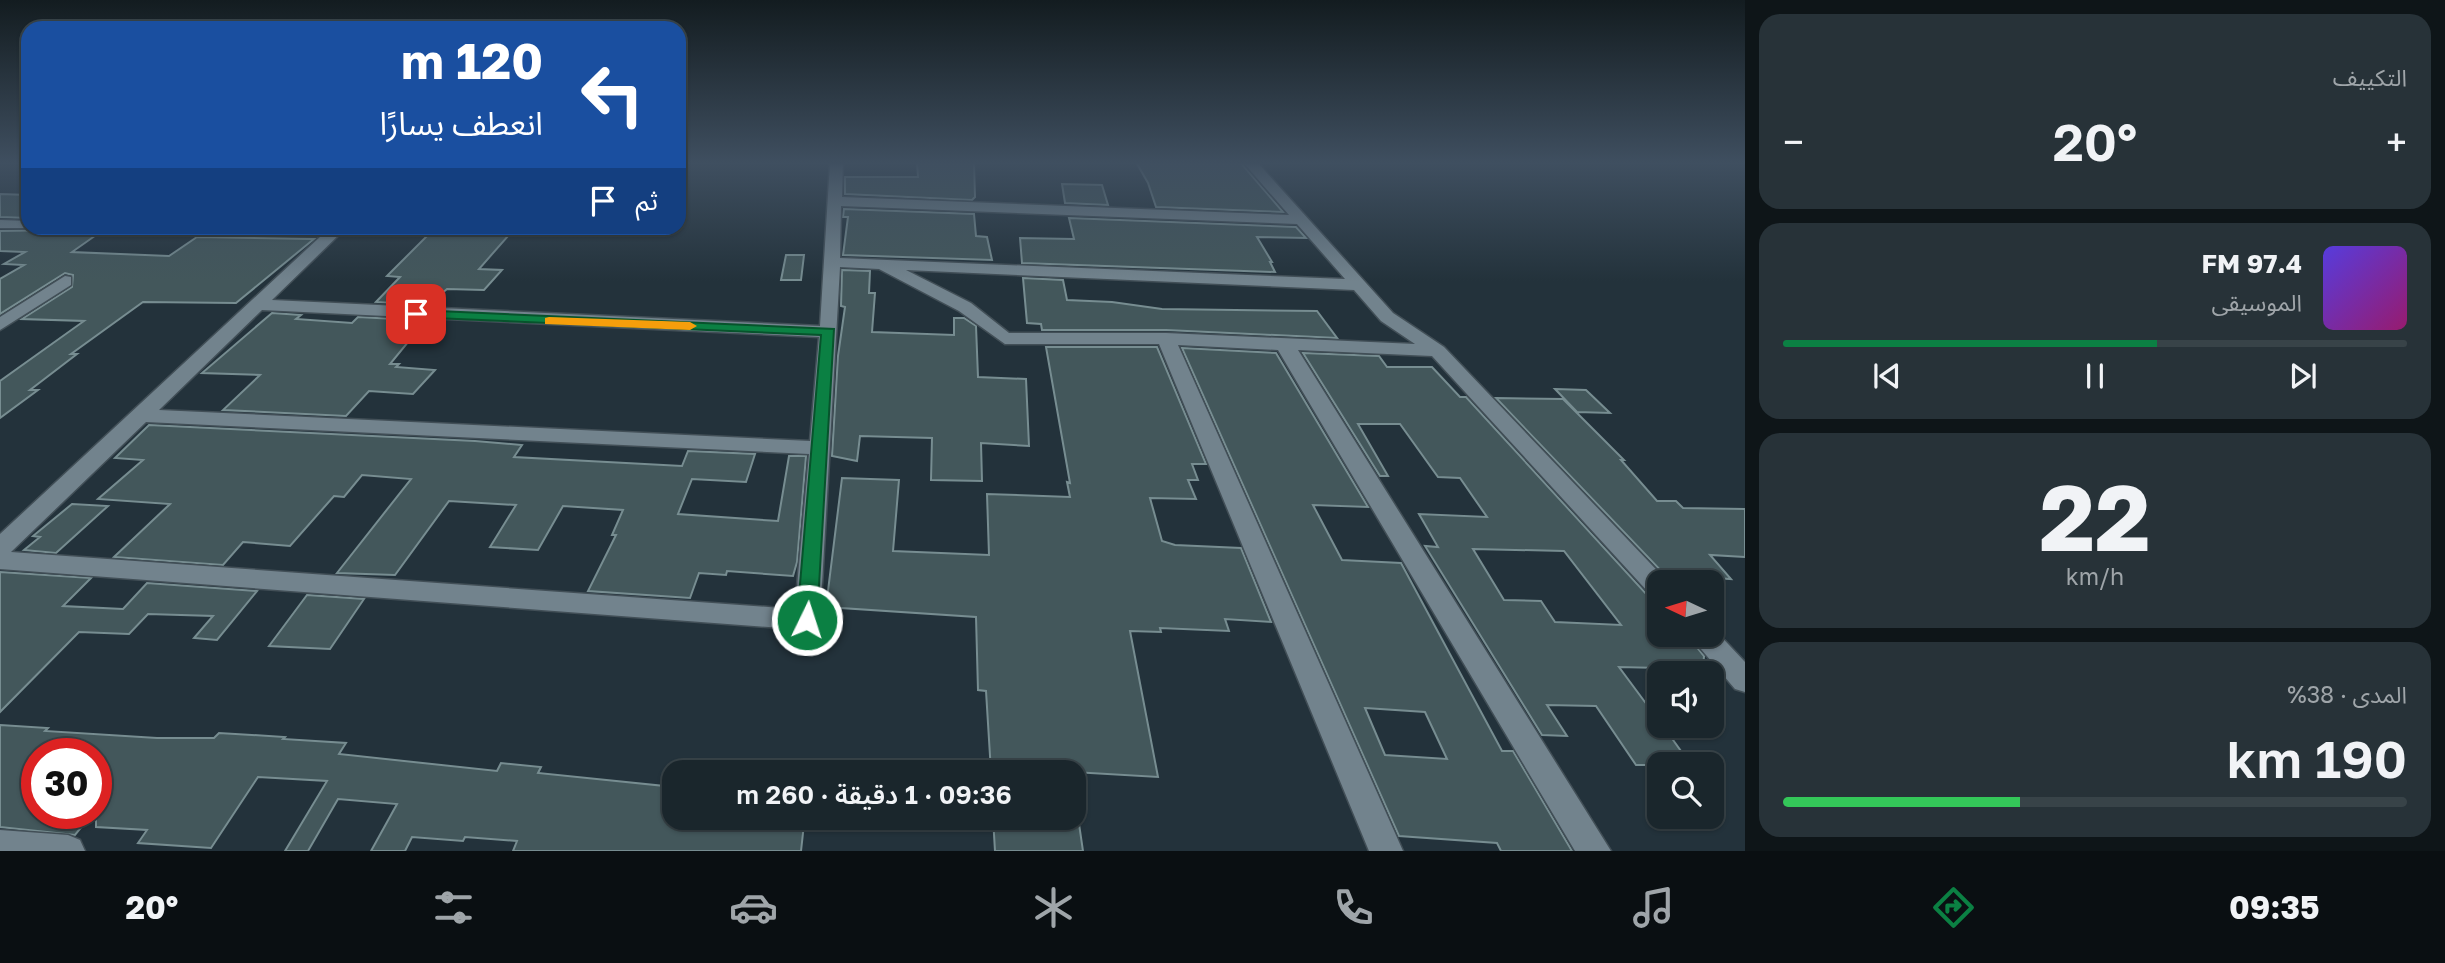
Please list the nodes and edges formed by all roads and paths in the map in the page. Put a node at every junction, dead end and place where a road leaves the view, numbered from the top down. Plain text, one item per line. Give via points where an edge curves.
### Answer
1 (833, 201) edge
2 (851, 202) edge
3 (1286, 202) edge
4 (1302, 220) junction
5 (0, 224) edge
6 (21, 225) edge
7 (332, 235) edge
8 (832, 262) junction
9 (882, 264) junction
10 (65, 281) dead end
11 (1359, 285) junction
12 (258, 305) junction
13 (0, 326) edge
14 (829, 332) junction
15 (1166, 338) junction
16 (1285, 345) junction
17 (1437, 351) junction
18 (138, 415) junction
19 (818, 448) junction
20 (0, 548) edge
21 (0, 560) edge
22 (1647, 574) edge
23 (1715, 648) edge
24 (1745, 681) edge
25 (0, 846) edge
26 (68, 851) edge
27 (1386, 851) edge
28 (1594, 851) edge

1 - 8 street
2 - 4 street
3 - 4 street
4 - 11 street
5 - 6 street
7 - 12 street
8 - 9 street
8 - 14 street
9 - 11 street
9 - 15 street via 965,307 1006,338
10 - 13 street
11 - 17 street via 1387,317
12 - 14 street
12 - 18 street
14 - 19 street
15 - 16 street
15 - 27 street
16 - 17 street
16 - 28 street
17 - 22 street
18 - 19 street
18 - 20 street
19 - 21 street via 807,620
23 - 24 street
25 - 26 street

